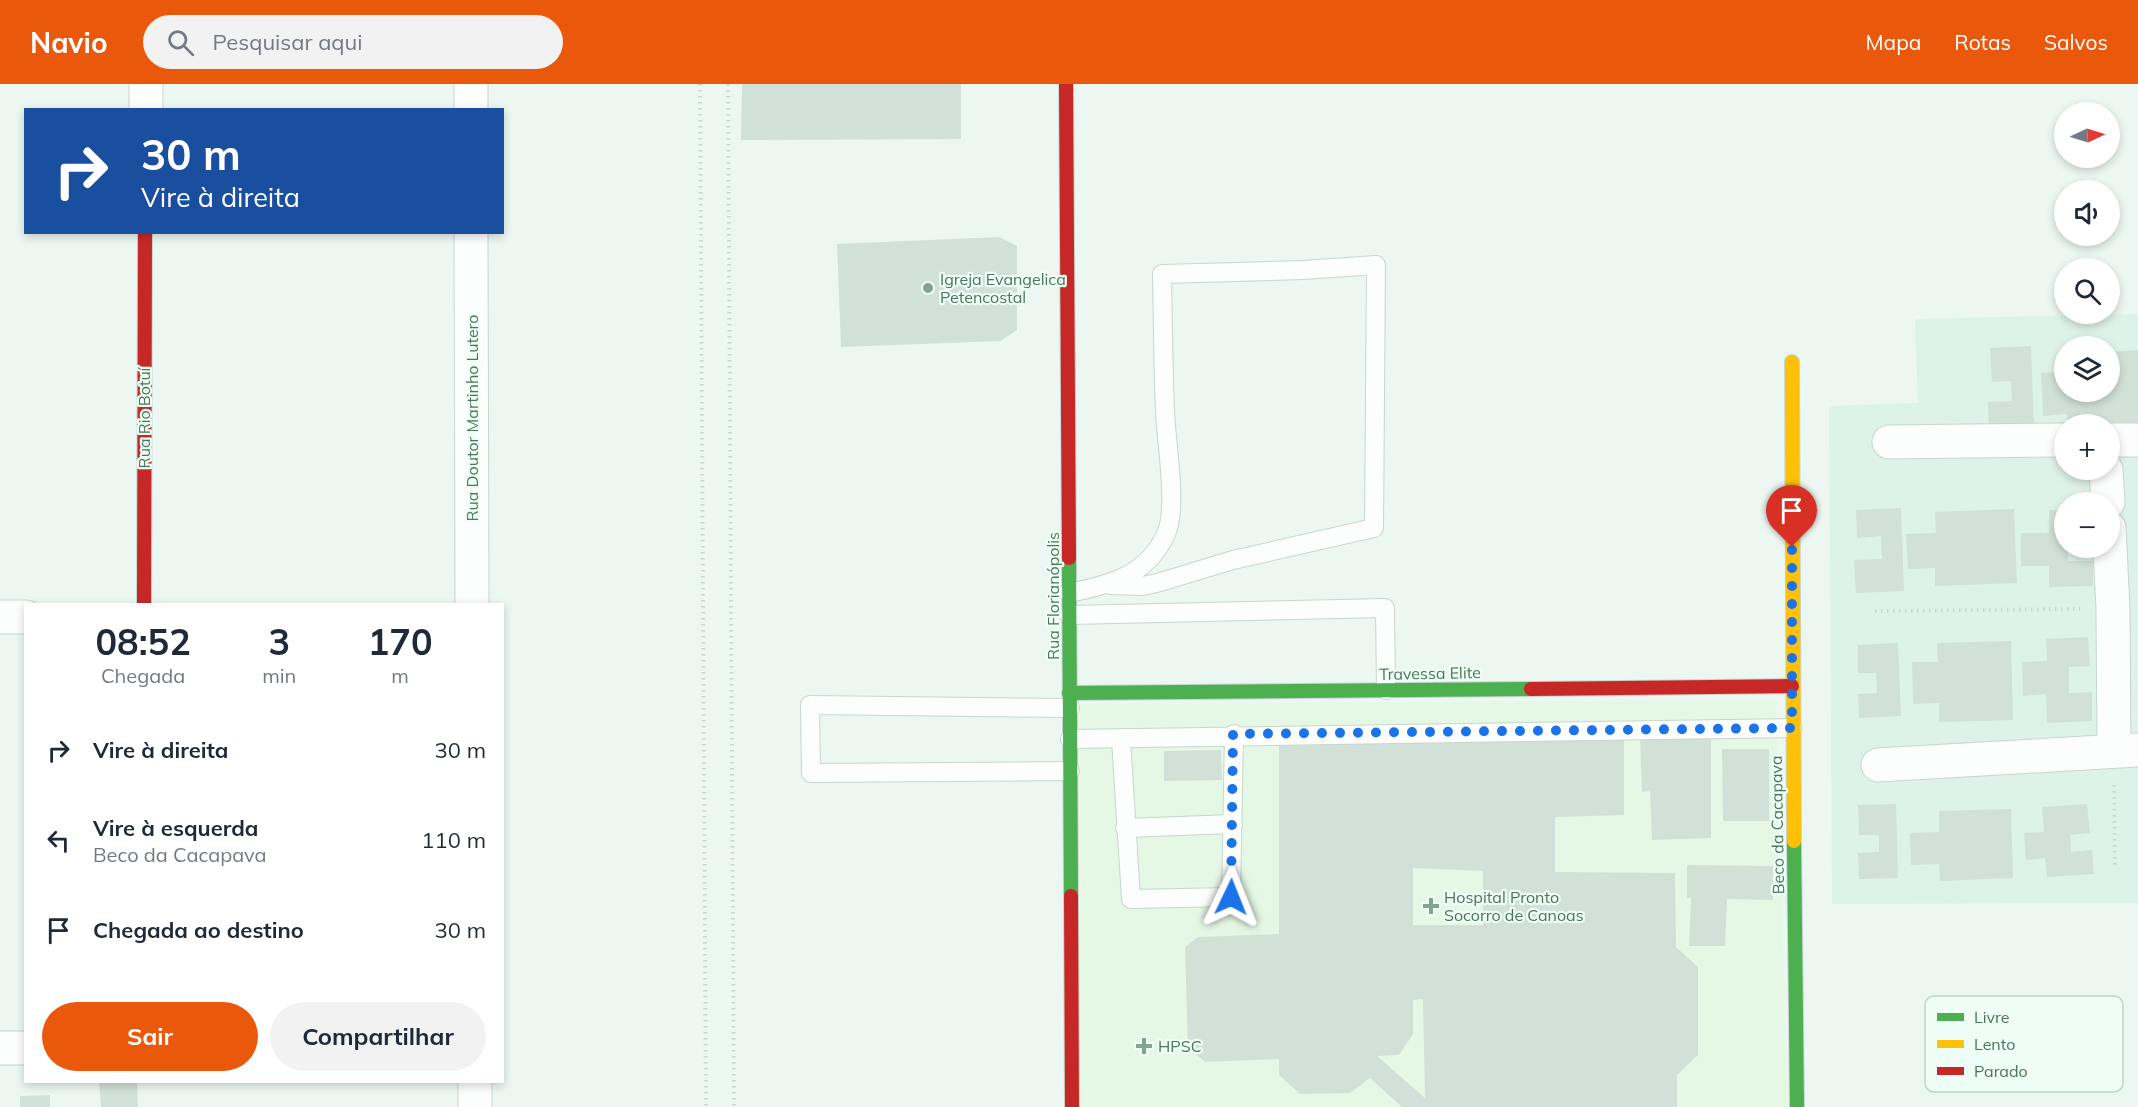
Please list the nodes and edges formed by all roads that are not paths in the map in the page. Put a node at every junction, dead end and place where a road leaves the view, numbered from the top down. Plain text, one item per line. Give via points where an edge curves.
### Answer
1 (146, 84) edge
2 (471, 84) edge
3 (1066, 84) edge
4 (146, 108) edge
5 (471, 108) edge
6 (145, 234) edge
7 (471, 234) edge
8 (1792, 362) dead end
9 (2054, 440) edge
10 (2120, 440) edge
11 (2138, 440) edge
12 (1889, 442) dead end
13 (2110, 558) edge
14 (1110, 585) junction
15 (1069, 593) junction
16 (144, 603) edge
17 (472, 603) edge
18 (1069, 615) junction
19 (0, 617) edge
20 (24, 617) edge
21 (1792, 686) junction
22 (1386, 690) junction
23 (1070, 700) junction
24 (1792, 728) junction
25 (1233, 734) junction
26 (1121, 738) junction
27 (1070, 739) junction
28 (2126, 751) edge
29 (1878, 765) dead end
30 (1070, 771) junction
31 (1233, 824) junction
32 (1125, 828) junction
33 (0, 1048) edge
34 (24, 1048) edge
35 (475, 1083) edge
36 (475, 1107) edge
37 (1072, 1107) edge
38 (1797, 1107) edge

1 - 4 street
2 - 5 street
3 - 15 street, Rua Florianópolis
6 - 16 street, Rua Rio Botuí
7 - 17 street, Rua Doutor Martinho Lutero
8 - 21 street, Beco da Cacapava
9 - 12 street
10 - 11 street
13 - 28 street
14 - 14 lane via 1150,585 1233,560 1374,528 1376,265 1162,274 1170,486 1167,533 1141,567
14 - 15 lane
15 - 18 street, Rua Florianópolis
18 - 22 lane via 1385,608
18 - 23 street, Rua Florianópolis
19 - 20 street
21 - 22 street, Travessa Elite
21 - 24 street, Beco da Cacapava
22 - 23 street, Travessa Elite
23 - 27 street, Rua Florianópolis
23 - 30 lane via 810,705 811,773
24 - 25 lane
24 - 38 street, Beco da Cacapava
25 - 26 lane
25 - 31 lane
26 - 27 lane
26 - 32 lane
27 - 30 street, Rua Florianópolis
28 - 29 street
30 - 37 street, Rua Florianópolis
31 - 32 lane
31 - 32 lane via 1231,897 1131,899
33 - 34 street
35 - 36 street

